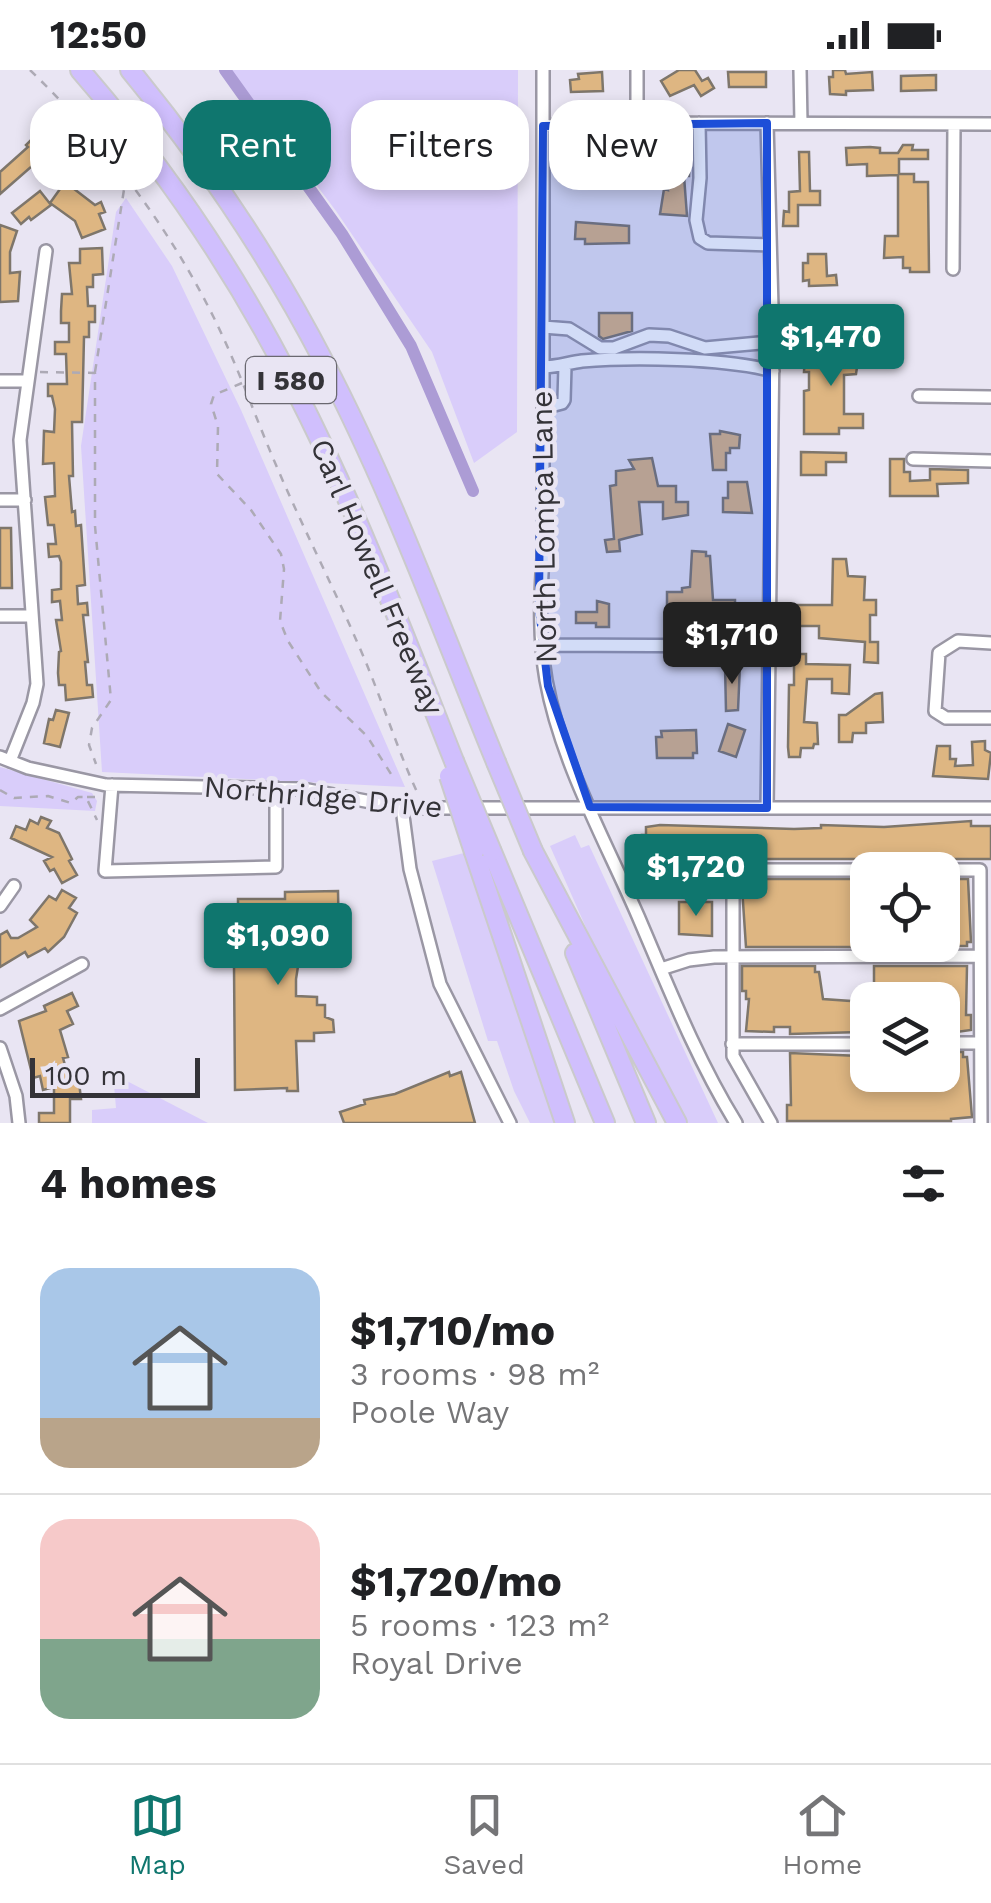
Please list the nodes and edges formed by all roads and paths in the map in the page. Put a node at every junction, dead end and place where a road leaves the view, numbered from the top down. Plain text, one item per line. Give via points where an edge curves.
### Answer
1 (30, 70) edge
2 (80, 70) edge
3 (130, 70) edge
4 (543, 70) edge
5 (637, 70) edge
6 (800, 70) edge
7 (59, 100) edge
8 (637, 100) edge
9 (693, 123) edge
10 (699, 123) junction
11 (766, 123) junction
12 (801, 123) junction
13 (954, 124) junction
14 (991, 124) edge
15 (543, 126) junction
16 (549, 126) edge
17 (124, 190) edge
18 (136, 190) edge
19 (768, 245) junction
20 (46, 251) dead end
21 (953, 269) dead end
22 (543, 327) junction
23 (770, 342) junction
24 (565, 366) junction
25 (542, 368) junction
26 (773, 371) junction
27 (40, 372) dead end
28 (95, 373) junction
29 (0, 381) edge
30 (26, 381) junction
31 (242, 382) junction
32 (919, 396) dead end
33 (991, 398) edge
34 (543, 408) junction
35 (913, 460) dead end
36 (991, 461) edge
37 (0, 500) edge
38 (25, 500) junction
39 (0, 616) edge
40 (32, 616) junction
41 (991, 643) edge
42 (542, 645) junction
43 (768, 646) junction
44 (991, 718) edge
45 (5, 759) edge
46 (96, 764) dead end
47 (391, 774) dead end
48 (112, 786) junction
49 (276, 788) junction
50 (0, 790) edge
51 (417, 792) dead end
52 (86, 797) junction
53 (97, 797) dead end
54 (590, 807) junction
55 (402, 808) junction
56 (767, 808) junction
57 (991, 808) edge
58 (97, 820) dead end
59 (534, 850) junction
60 (483, 852) junction
61 (733, 869) junction
62 (650, 878) dead end
63 (14, 886) dead end
64 (0, 906) edge
65 (732, 956) junction
66 (980, 956) junction
67 (82, 964) dead end
68 (661, 970) junction
69 (0, 1009) edge
70 (960, 1043) edge
71 (980, 1043) junction
72 (732, 1044) junction
73 (850, 1044) edge
74 (0, 1048) edge
75 (19, 1123) edge
76 (510, 1123) edge
77 (565, 1123) edge
78 (605, 1123) edge
79 (646, 1123) edge
80 (677, 1123) edge
81 (736, 1123) edge
82 (771, 1123) edge
83 (980, 1123) edge

1 - 7 path
2 - 60 highway, Carl Howell Freeway / I 580, bridge via 192,215 278,356 440,725
3 - 59 highway, Carl Howell Freeway / I 580, bridge via 235,210 322,357
4 - 15 street, North Lompa Lane
5 - 8 street
6 - 12 street
9 - 10 street
10 - 11 street
10 - 19 street via 700,238
11 - 12 street
11 - 19 street
12 - 13 street
13 - 14 street
13 - 21 street
15 - 16 street
15 - 22 street, North Lompa Lane
17 - 28 path
18 - 31 path via 182,258
19 - 23 street
20 - 30 street
22 - 23 street via 570,329 600,348 649,335 705,348
22 - 25 street, North Lompa Lane
23 - 26 street
24 - 25 street
24 - 26 street via 654,361
24 - 34 street via 562,403
25 - 34 street, North Lompa Lane
26 - 43 street
27 - 28 path
28 - 46 path via 95,526 110,700 92,728
29 - 30 street
30 - 38 street via 20,440
31 - 47 path via 214,395 211,404 218,426 217,474 281,554 280,621 288,641 321,692 366,736
31 - 51 path
32 - 33 street
34 - 42 street, North Lompa Lane
35 - 36 street
37 - 38 street
38 - 40 street
39 - 40 street
40 - 45 street via 34,703
41 - 44 street via 958,641 939,652 934,691 935,711 946,718
42 - 43 street
42 - 54 street, North Lompa Lane via 554,711
43 - 56 street
45 - 48 street, Northridge Drive
48 - 49 street, Northridge Drive
48 - 49 street via 104,871 276,868
49 - 55 street, Northridge Drive
50 - 52 path via 14,798 71,803
52 - 53 path
52 - 58 path
54 - 55 street, Northridge Drive
54 - 56 street, Northridge Drive
54 - 68 street, North Lompa Lane
55 - 76 street via 410,870 440,984
56 - 57 street, Northridge Drive
59 - 79 highway, Carl Howell Freeway / I 580
59 - 80 highway
60 - 77 highway
60 - 78 highway
61 - 62 street
61 - 65 street
61 - 66 street via 980,870
63 - 64 street
65 - 66 street
65 - 68 street
65 - 72 street
66 - 71 street
67 - 69 street
68 - 81 street, North Lompa Lane
70 - 71 street
71 - 83 street
72 - 73 street
72 - 82 street via 737,1066
74 - 75 street

